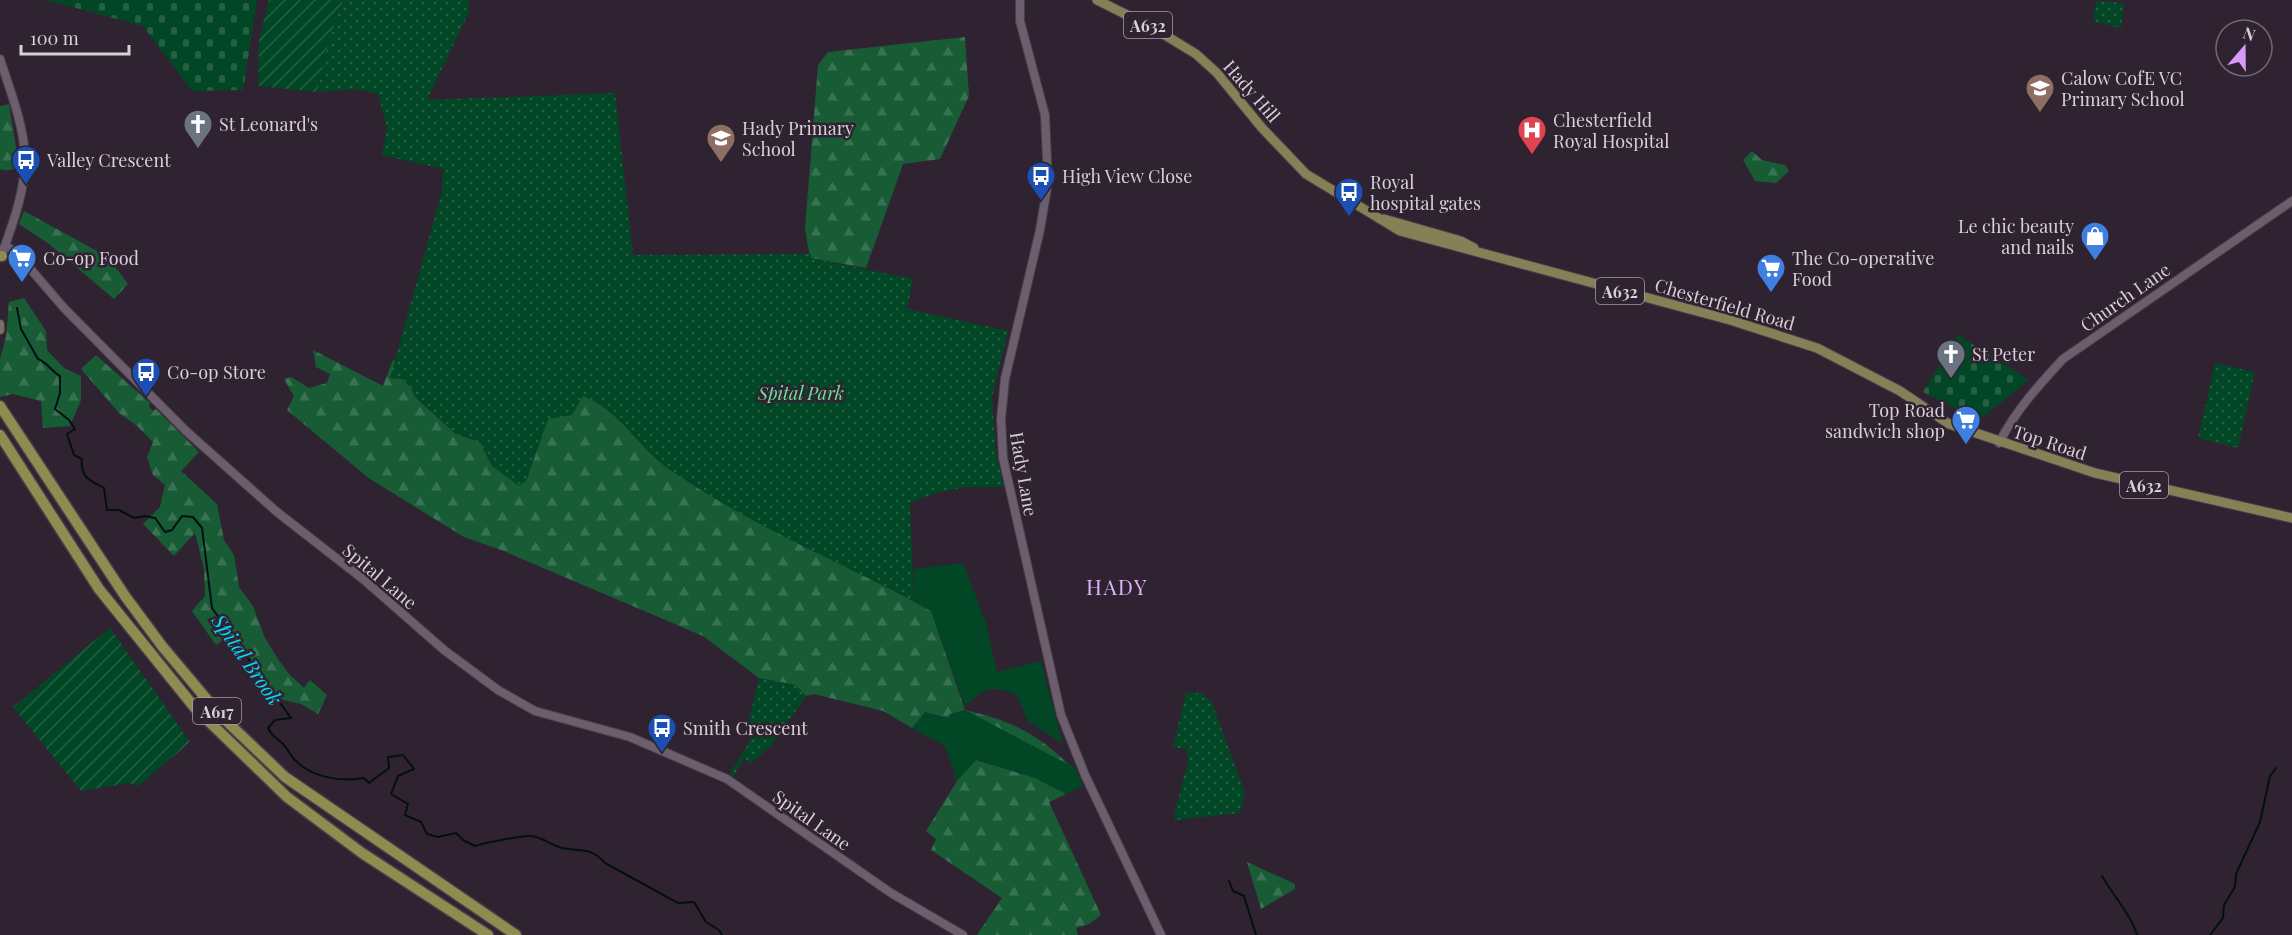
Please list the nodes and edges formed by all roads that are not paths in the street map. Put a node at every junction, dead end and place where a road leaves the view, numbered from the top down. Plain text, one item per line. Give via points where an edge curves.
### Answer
1 (1020, 0) edge
2 (1097, 0) edge
3 (0, 60) edge
4 (2292, 201) edge
5 (1451, 242) joint
6 (2, 255) edge
7 (0, 324) edge
8 (0, 330) edge
9 (1817, 348) joint
10 (0, 406) edge
11 (0, 435) edge
12 (1999, 443) junction
13 (2292, 518) edge
14 (488, 935) edge
15 (516, 935) edge
16 (963, 935) edge
17 (1161, 935) edge

1 - 17 street, Hady Lane via 1020,21 1045,115 1049,164 1040,230 1005,379 1001,418 1003,458 1061,715
2 - 5 main road, Hady Hill / A632 via 1196,54 1306,174 1373,216
3 - 6 street, Spital Lane via 25,154 21,195
4 - 12 street, Church Lane via 2063,359 2032,391
5 - 9 main road, Chesterfield Road / A632
6 - 16 street, Spital Lane via 15,251 64,309 186,431 277,512 498,690 535,711 630,737 727,779 891,893
7 - 8 main road
9 - 12 main road, Top Road / A632 via 1900,391 1949,424
10 - 15 highway, A617 via 125,596 219,714 285,777 328,809
11 - 14 highway, A617 via 99,589 195,708 287,797 362,853
12 - 13 main road, Top Road / A632 via 2095,473

